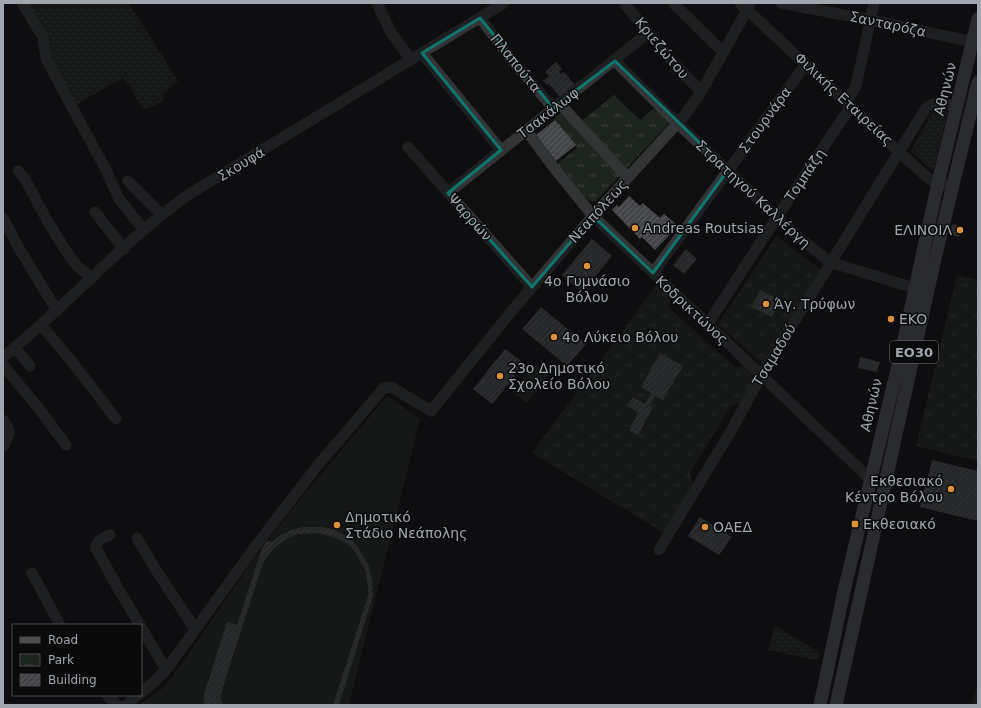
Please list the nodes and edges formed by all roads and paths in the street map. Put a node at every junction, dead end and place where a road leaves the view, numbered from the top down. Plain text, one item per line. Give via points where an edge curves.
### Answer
1 (22, 3) edge
2 (377, 3) edge
3 (504, 3) edge
4 (624, 3) edge
5 (673, 3) edge
6 (781, 3) edge
7 (874, 3) edge
8 (746, 5) edge
9 (480, 18) junction
10 (978, 19) edge
11 (871, 20) junction
12 (648, 33) junction
13 (972, 42) junction
14 (723, 52) junction
15 (422, 53) junction
16 (411, 60) junction
17 (615, 61) junction
18 (806, 64) junction
19 (962, 87) junction
20 (977, 88) edge
21 (701, 92) junction
22 (849, 104) junction
23 (957, 105) junction
24 (556, 106) junction
25 (678, 124) junction
26 (526, 130) junction
27 (408, 147) dead end
28 (501, 150) junction
29 (899, 152) junction
30 (728, 170) junction
31 (18, 171) dead end
32 (628, 178) junction
33 (128, 181) dead end
34 (938, 184) junction
35 (952, 187) junction
36 (448, 192) junction
37 (95, 212) dead end
38 (162, 215) junction
39 (593, 216) junction
40 (777, 217) junction
41 (3, 218) edge
42 (144, 230) junction
43 (124, 248) junction
44 (830, 262) junction
45 (653, 273) junction
46 (92, 278) junction
47 (532, 287) junction
48 (914, 288) junction
49 (57, 311) junction
50 (707, 324) junction
51 (41, 325) junction
52 (15, 348) junction
53 (3, 357) edge
54 (3, 365) edge
55 (30, 366) dead end
56 (761, 376) junction
57 (116, 419) dead end
58 (3, 420) edge
59 (66, 444) dead end
60 (3, 447) edge
61 (870, 479) junction
62 (110, 535) dead end
63 (137, 538) dead end
64 (659, 550) dead end
65 (32, 574) dead end
66 (59, 624) edge
67 (139, 624) edge
68 (142, 629) edge
69 (195, 629) junction
70 (166, 670) junction
71 (142, 692) edge
72 (108, 696) edge
73 (137, 696) edge
74 (117, 705) edge
75 (126, 705) edge
76 (820, 705) edge
77 (836, 705) edge

1 - 42 street via 43,37 46,59 119,199
2 - 16 street via 391,32
3 - 9 street, Σκουφά
4 - 12 street, Κριεζώτου
5 - 14 street
6 - 11 street, Σανταρόζα
7 - 11 street, Τομπάζη
8 - 14 street, Νεαπόλεως
8 - 18 street, Φιλικής Εταιρείας
9 - 15 street, Σκουφά
9 - 24 street, Πλαπούτα via 511,59
10 - 13 main road, Αθηνών / ΕΟ30
11 - 13 street, Σανταρόζα
11 - 22 street, Τομπάζη via 857,82
12 - 17 street, Τσακάλωφ
12 - 21 street, Κριεζώτου
13 - 19 main road, Αθηνών / ΕΟ30
14 - 21 street, Νεαπόλεως
15 - 16 street, Σκουφά
15 - 28 street
16 - 38 street, Σκουφά via 188,195
17 - 24 street, Τσακάλωφ
17 - 25 street, Στρατηγού Καλλέργη
18 - 22 street, Φιλικής Εταιρείας
18 - 30 street, Στουρνάρα
19 - 20 main road
19 - 23 main road, Αθηνών / ΕΟ30
20 - 35 main road, ΕΟ30
21 - 25 street, Νεαπόλεως
22 - 29 street, Φιλικής Εταιρείας
22 - 40 street, Τομπάζη
23 - 29 street, Τσαμαδού via 929,106
23 - 34 main road, Αθηνών / ΕΟ30
24 - 26 street, Τσακάλωφ
24 - 32 street, Πλαπούτα
25 - 30 street, Στρατηγού Καλλέργη
25 - 32 street, Νεαπόλεως
26 - 28 street, Τσακάλωφ
26 - 39 street, Κοδρικτώνος
27 - 36 street, Ψαρρών
28 - 36 street, Τσακάλωφ
29 - 34 street, Φιλικής Εταιρείας
29 - 44 street, Τσαμαδού
30 - 40 street, Στρατηγού Καλλέργη
30 - 45 street, Στουρνάρα
31 - 46 street via 76,266
32 - 39 street, Νεαπόλεως
33 - 38 street
34 - 35 street, Φιλικής Εταιρείας
34 - 48 main road, Αθηνών / ΕΟ30
35 - 77 main road, ΕΟ30
36 - 47 street, Ψαρρών
37 - 43 street
38 - 42 street, Σκουφά
39 - 45 street, Κοδρικτώνος
39 - 47 street, Νεαπόλεως
40 - 44 street, Στρατηγού Καλλέργη via 802,242
40 - 50 street, Τομπάζη
41 - 49 street
42 - 43 street, Σκουφά
43 - 46 street, Σκουφά
44 - 48 street, Στρατηγού Καλλέργη
44 - 56 street, Τσαμαδού
45 - 50 street, Κοδρικτώνος
46 - 49 street, Σκουφά
47 - 69 street, Νεαπόλεως via 431,411 391,387 384,388 318,465
48 - 61 main road, Αθηνών / ΕΟ30
49 - 51 street, Σκουφά
50 - 56 street, Κοδρικτώνος
51 - 52 street, Σκουφά
51 - 57 street
52 - 53 street, Σκουφά
52 - 55 street
54 - 59 street
56 - 61 street, Κοδρικτώνος
56 - 64 street, Τσαμαδού
58 - 60 street via 9,431
61 - 76 main road, Αθηνών / ΕΟ30
62 - 67 street via 100,540 96,548
63 - 69 street
65 - 66 street
68 - 70 street
69 - 70 street
70 - 71 street
72 - 74 street
73 - 75 street

